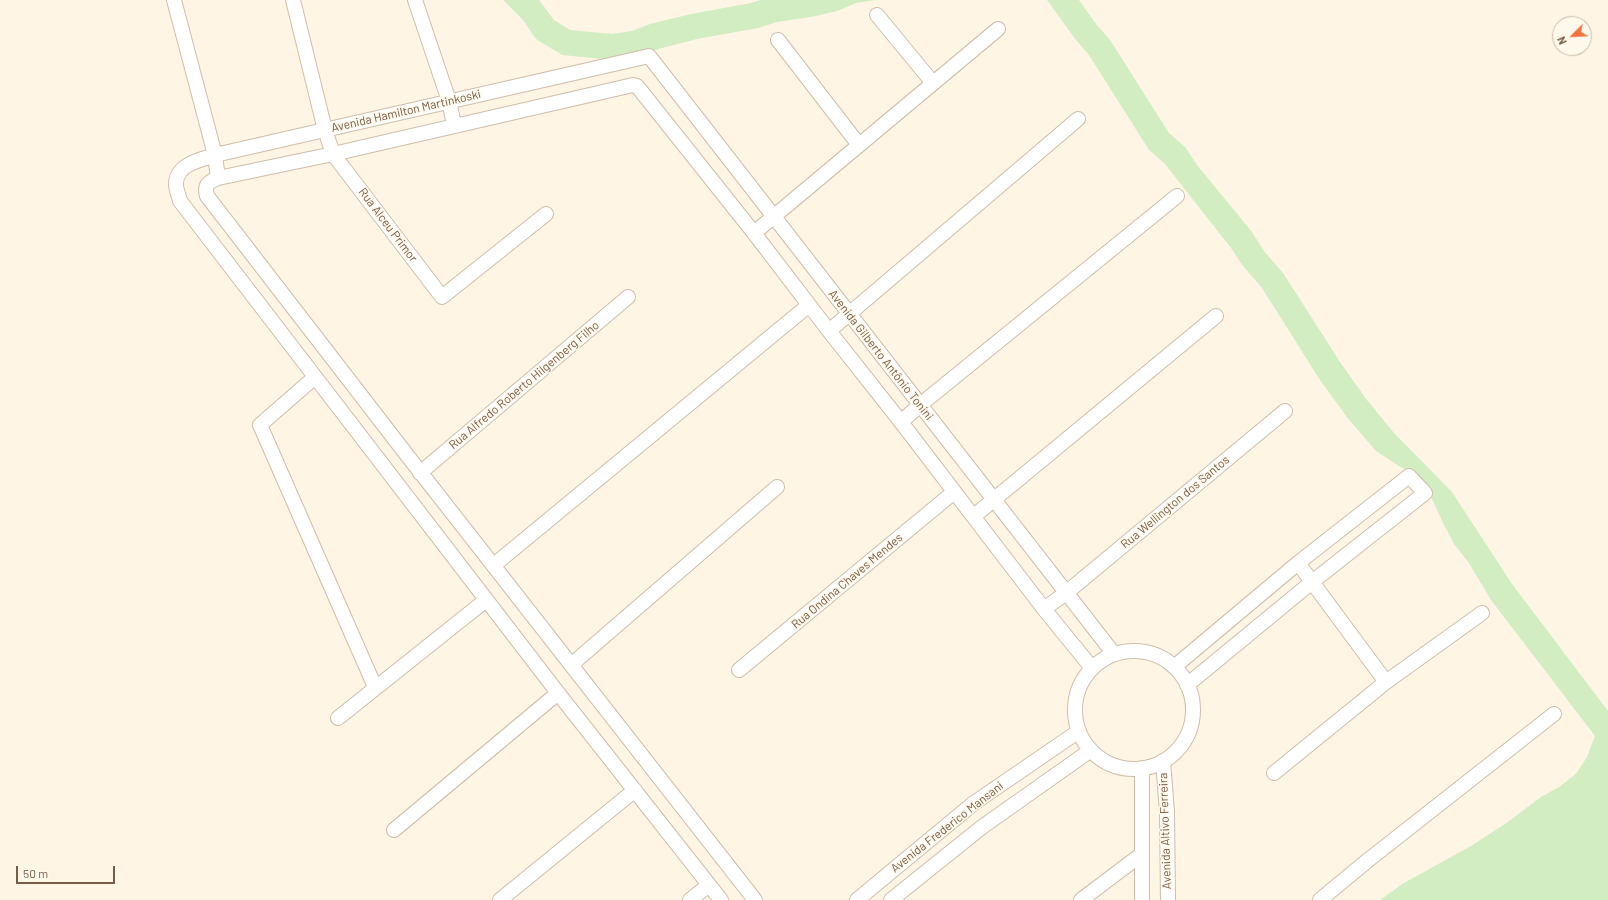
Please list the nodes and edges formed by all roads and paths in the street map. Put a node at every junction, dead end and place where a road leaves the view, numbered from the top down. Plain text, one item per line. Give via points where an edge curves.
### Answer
1 (174, 0) edge
2 (293, 0) edge
3 (415, 0) edge
4 (877, 15) dead end
5 (998, 28) dead end
6 (778, 40) dead end
7 (649, 56) joint
8 (933, 83) junction
9 (633, 85) joint
10 (449, 101) junction
11 (1078, 120) dead end
12 (454, 125) junction
13 (325, 130) junction
14 (859, 145) junction
15 (333, 154) junction
16 (215, 155) junction
17 (212, 181) junction
18 (1176, 196) dead end
19 (546, 214) dead end
20 (773, 216) junction
21 (754, 233) junction
22 (628, 297) dead end
23 (809, 305) junction
24 (849, 313) junction
25 (1216, 316) dead end
26 (829, 331) junction
27 (315, 377) junction
28 (920, 405) junction
29 (1285, 411) dead end
30 (902, 422) junction
31 (420, 473) junction
32 (777, 488) dead end
33 (954, 492) junction
34 (994, 500) junction
35 (974, 516) junction
36 (1298, 563) junction
37 (494, 565) junction
38 (1312, 582) junction
39 (1066, 593) junction
40 (486, 600) junction
41 (1044, 609) junction
42 (1482, 613) dead end
43 (1114, 654) junction
44 (571, 665) junction
45 (1174, 667) junction
46 (1092, 668) junction
47 (739, 670) dead end
48 (1386, 682) junction
49 (1187, 685) junction
50 (375, 687) junction
51 (558, 693) junction
52 (1554, 714) dead end
53 (338, 718) dead end
54 (1079, 731) junction
55 (1091, 750) junction
56 (1163, 761) junction
57 (1142, 768) junction
58 (1274, 774) dead end
59 (635, 790) junction
60 (394, 830) dead end
61 (1142, 854) junction
62 (709, 885) junction
63 (500, 900) edge
64 (690, 900) edge
65 (721, 900) edge
66 (755, 900) edge
67 (856, 900) edge
68 (891, 900) edge
69 (1081, 900) edge
70 (1142, 900) edge
71 (1168, 900) edge
72 (1320, 900) edge

1 - 16 street
2 - 13 street, Rua Alceu Primor
3 - 10 street
4 - 8 street
5 - 8 street
6 - 14 street
7 - 10 street, Avenida Hamilton Martinkoski
7 - 20 street, Avenida Gilberto Antônio Tonini
8 - 14 street
9 - 12 street, Avenida Hamilton Martinkoski
9 - 21 street, Avenida Gilberto Antônio Tonini via 641,89
10 - 12 street
10 - 13 street, Avenida Hamilton Martinkoski
11 - 24 street
12 - 15 street, Avenida Hamilton Martinkoski
13 - 15 street, Rua Alceu Primor
13 - 16 street, Avenida Hamilton Martinkoski
14 - 20 street
15 - 17 street, Avenida Hamilton Martinkoski
15 - 19 street, Rua Alceu Primor via 442,297
16 - 17 street
16 - 27 street, Avenida Hamilton Martinkoski via 188,165 178,174 175,183 180,201
17 - 31 street via 205,190 207,196
18 - 28 street
20 - 21 street
20 - 24 street, Avenida Gilberto Antônio Tonini
21 - 23 street, Avenida Gilberto Antônio Tonini
22 - 31 street, Rua Alfredo Roberto Hilgenberg Filho
23 - 26 street, Avenida Gilberto Antônio Tonini
23 - 37 street
24 - 26 street
24 - 28 street, Avenida Gilberto Antônio Tonini
25 - 34 street
26 - 30 street, Avenida Gilberto Antônio Tonini
27 - 40 street
27 - 50 street via 260,425
28 - 30 street
28 - 34 street, Avenida Gilberto Antônio Tonini
29 - 39 street, Rua Wellington dos Santos
30 - 33 street, Avenida Gilberto Antônio Tonini
31 - 37 street
32 - 44 street
33 - 35 street, Avenida Gilberto Antônio Tonini
33 - 47 street, Rua Ondina Chaves Mendes
34 - 35 street
34 - 39 street, Avenida Gilberto Antônio Tonini
35 - 41 street, Avenida Gilberto Antônio Tonini
36 - 38 street
36 - 38 street via 1409,476 1425,493
36 - 45 street
37 - 44 street
38 - 48 street
38 - 49 street
39 - 41 street, Rua Wellington dos Santos
39 - 43 street, Avenida Gilberto Antônio Tonini
40 - 50 street
40 - 51 street
41 - 46 street, Avenida Gilberto Antônio Tonini
42 - 48 street
43 - 45 street via 1146,652 1166,660
43 - 46 street
44 - 66 street
45 - 49 street
46 - 54 street via 1083,680 1076,700 1076,721
48 - 58 street
49 - 56 street via 1192,706 1190,728 1179,747
50 - 53 street
51 - 59 street
51 - 60 street
52 - 72 street
54 - 55 street
54 - 67 street, Avenida Frederico Mansani via 974,803
55 - 57 street via 1114,765
55 - 68 street, Avenida Frederico Mansani via 982,827
56 - 57 street
56 - 71 street, Avenida Altivo Ferreira via 1167,812
57 - 61 street, Avenida Altivo Ferreira
59 - 62 street
59 - 63 street
61 - 69 street
61 - 70 street, Avenida Altivo Ferreira
62 - 64 street
62 - 65 street

